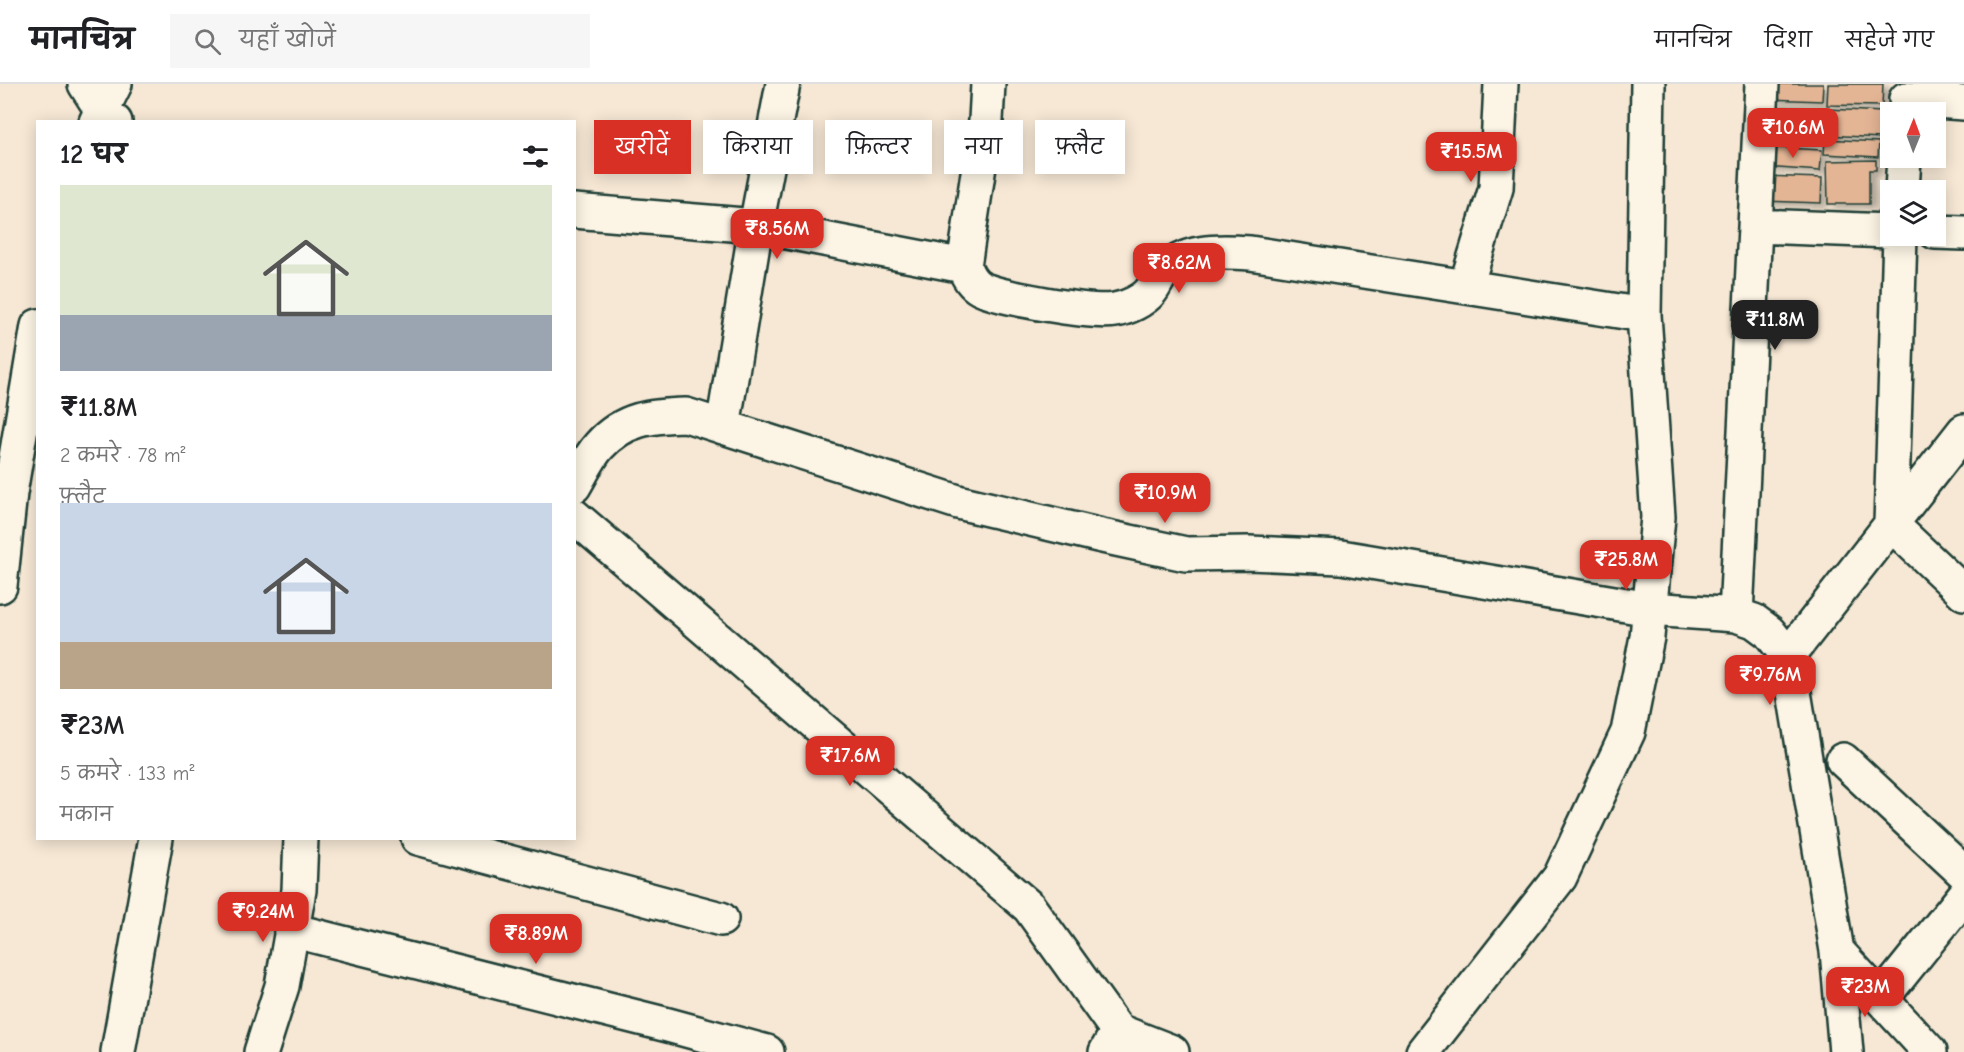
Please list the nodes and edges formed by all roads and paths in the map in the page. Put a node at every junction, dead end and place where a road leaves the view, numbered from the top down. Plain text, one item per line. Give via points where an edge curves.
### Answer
1 (783, 84) edge
2 (988, 84) edge
3 (1501, 84) edge
4 (1648, 84) edge
5 (1762, 84) edge
6 (1906, 99) edge
7 (1964, 103) edge
8 (576, 211) edge
9 (756, 226) junction
10 (1756, 226) junction
11 (1880, 231) edge
12 (1946, 232) edge
13 (1964, 233) edge
14 (1900, 246) edge
15 (964, 266) junction
16 (1466, 286) junction
17 (1644, 315) junction
18 (36, 346) edge
19 (11, 420) edge
20 (723, 427) junction
21 (1964, 431) edge
22 (576, 483) edge
23 (576, 518) edge
24 (1891, 524) junction
25 (0, 586) edge
26 (1964, 593) edge
27 (1650, 609) junction
28 (1737, 615) junction
29 (1788, 656) junction
30 (1843, 760) dead end
31 (156, 840) edge
32 (301, 840) edge
33 (425, 840) edge
34 (1964, 873) edge
35 (1964, 896) edge
36 (721, 919) dead end
37 (291, 930) junction
38 (1837, 951) junction
39 (1882, 998) junction
40 (1119, 1045) edge
41 (118, 1052) edge
42 (261, 1052) edge
43 (767, 1052) edge
44 (1172, 1052) edge
45 (1424, 1052) edge
46 (1846, 1052) edge
47 (1930, 1052) edge

1 - 9 street
2 - 15 street
3 - 16 street via 1496,188
4 - 17 street
5 - 10 street
6 - 7 street
8 - 9 street
9 - 15 street
9 - 20 street
10 - 11 street
10 - 28 street
12 - 13 street
14 - 24 street
15 - 16 street via 980,288 1083,310 1114,310 1133,304 1150,293 1161,275 1175,264 1194,254 1225,251
16 - 17 street
17 - 27 street via 1658,518
18 - 19 street
19 - 25 street via 10,493
20 - 22 street via 686,415 652,416 622,426 599,446
20 - 27 street via 958,502 1186,554 1341,557
21 - 24 street
23 - 40 street via 1029,907
24 - 26 street
24 - 29 street
27 - 28 street
27 - 45 street via 1629,732 1560,877
28 - 29 street via 1769,632
29 - 38 street
30 - 34 street
31 - 41 street
32 - 37 street
33 - 36 street
35 - 39 street
37 - 42 street via 282,986
37 - 43 street
38 - 39 street
38 - 46 street
39 - 47 street
40 - 44 street

